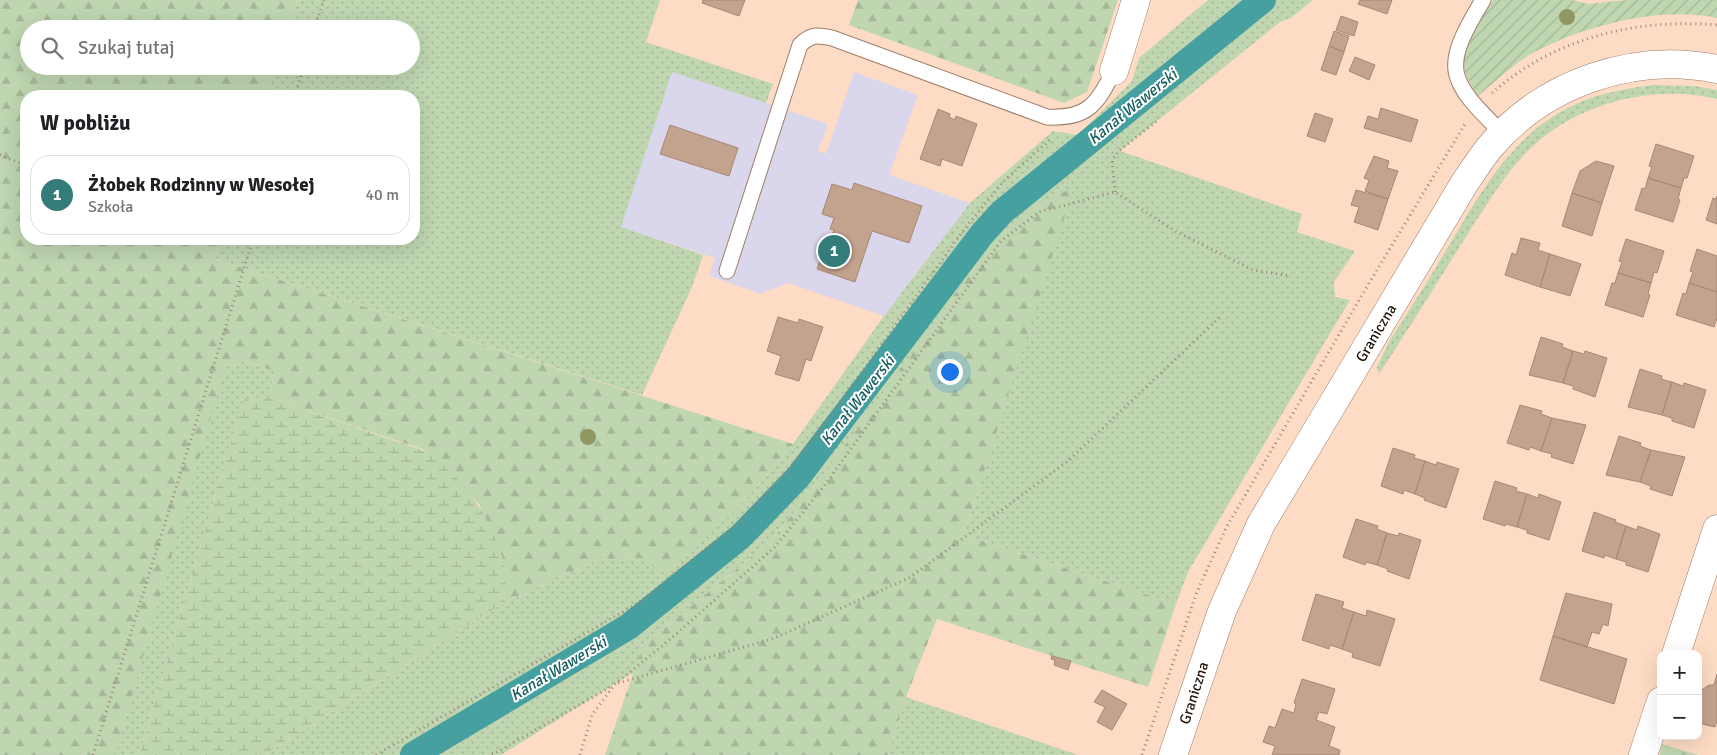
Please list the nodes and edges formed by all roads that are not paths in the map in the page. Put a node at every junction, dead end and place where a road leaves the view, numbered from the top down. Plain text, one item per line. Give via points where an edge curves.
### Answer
1 (1136, 0) edge
2 (1483, 0) edge
3 (1717, 69) edge
4 (1114, 71) joint
5 (1503, 134) junction
6 (727, 271) dead end
7 (1717, 529) edge
8 (1677, 650) edge
9 (1657, 713) edge
10 (1173, 755) edge
11 (1643, 755) edge

1 - 4 street
2 - 5 lane via 1456,49 1457,76 1468,98
3 - 5 street, Graniczna via 1679,63 1652,64 1603,73 1546,99
4 - 6 lane via 1099,99 1077,116 1047,118 832,38 816,34 807,38 800,45 784,90
5 - 10 street, Graniczna via 1464,184 1260,524 1222,611
7 - 8 street
9 - 11 street

